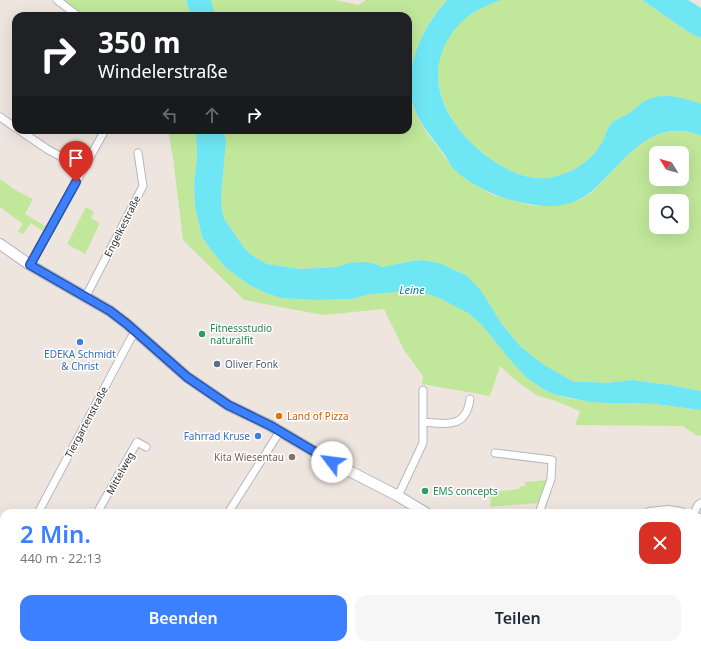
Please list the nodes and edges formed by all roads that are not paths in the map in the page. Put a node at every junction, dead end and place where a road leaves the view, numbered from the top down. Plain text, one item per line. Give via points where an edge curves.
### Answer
1 (57, 0) edge
2 (73, 12) edge
3 (0, 117) edge
4 (12, 125) edge
5 (24, 134) edge
6 (103, 134) edge
7 (138, 153) dead end
8 (83, 169) junction
9 (0, 244) edge
10 (30, 265) junction
11 (86, 296) junction
12 (136, 332) junction
13 (423, 390) dead end
14 (470, 399) dead end
15 (423, 422) junction
16 (280, 432) junction
17 (146, 447) dead end
18 (495, 452) dead end
19 (398, 496) junction
20 (40, 509) edge
21 (99, 509) edge
22 (231, 509) edge
23 (419, 509) edge
24 (540, 509) edge

1 - 2 street
3 - 4 street
5 - 8 street
6 - 8 street
7 - 11 street, Engelkestraße via 143,186
8 - 10 street
9 - 10 main road
10 - 11 main road
11 - 12 main road
12 - 16 main road via 187,377 228,405
12 - 20 street, Tiergartenstraße
13 - 15 street
14 - 15 street via 468,411 455,422
15 - 19 street via 423,443
16 - 19 main road
16 - 22 street
17 - 21 street, Mittelweg via 137,442
18 - 24 street via 552,460 551,479
19 - 23 main road

